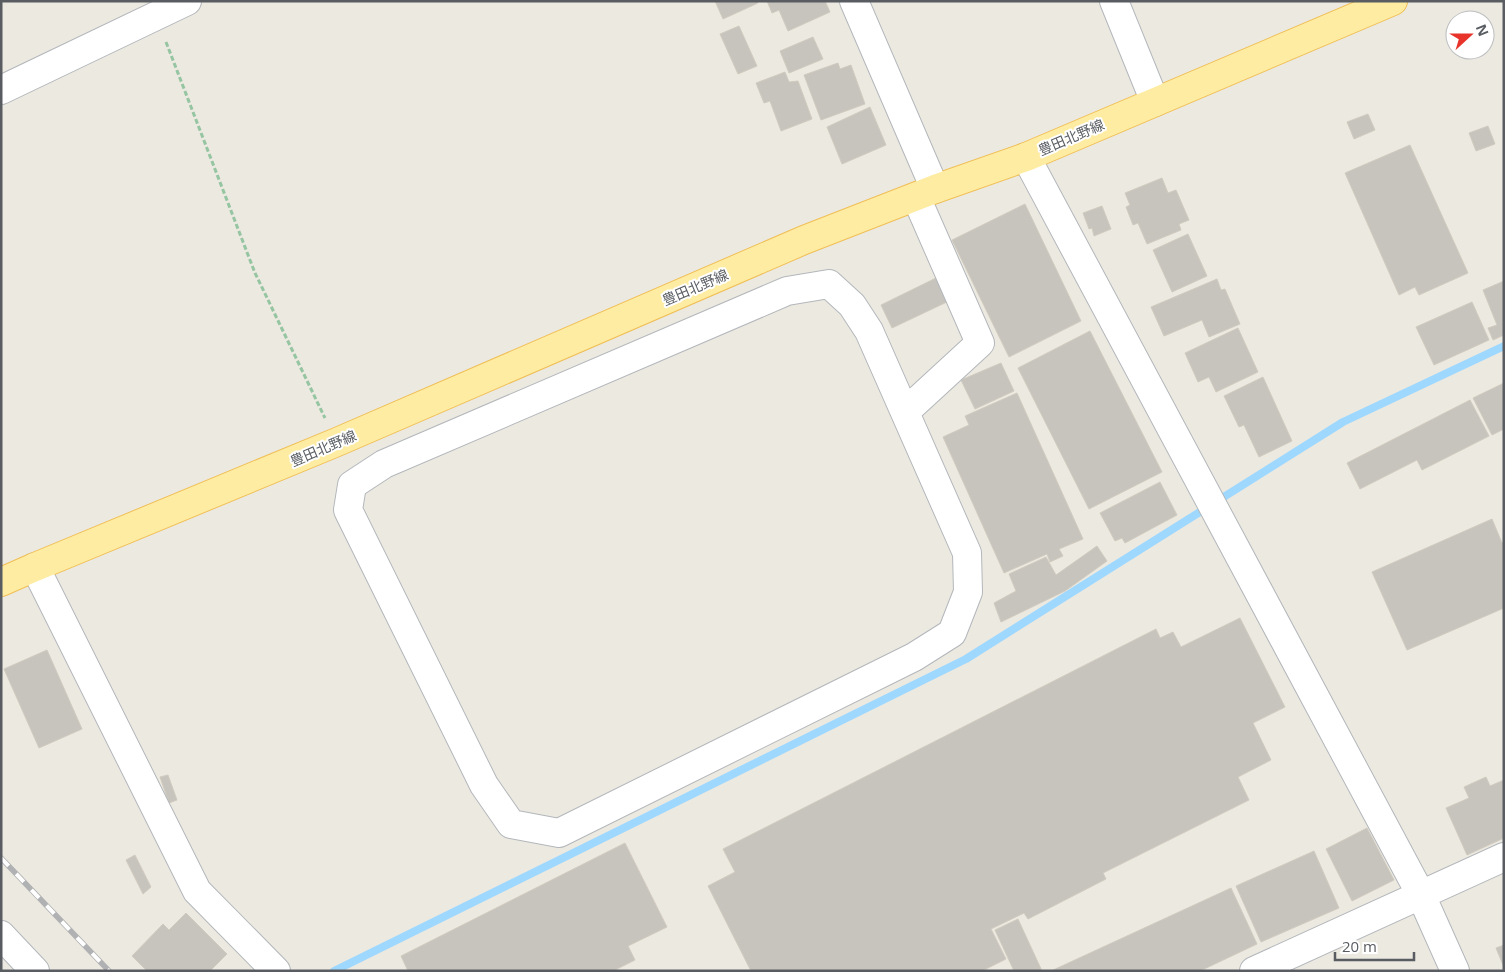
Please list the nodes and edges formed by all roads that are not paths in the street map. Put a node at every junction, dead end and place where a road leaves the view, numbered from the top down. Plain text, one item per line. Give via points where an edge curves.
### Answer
1 (187, 1) edge
2 (854, 1) edge
3 (1114, 1) edge
4 (1393, 1) edge
5 (153, 8) edge
6 (1, 90) edge
7 (1154, 102) junction
8 (1026, 157) junction
9 (926, 193) junction
10 (905, 412) junction
11 (35, 567) junction
12 (1, 582) edge
13 (1504, 857) edge
14 (1421, 894) junction
15 (1, 935) edge
16 (35, 971) edge
17 (276, 971) edge
18 (1254, 971) edge
19 (1455, 971) edge

1 - 5 street
2 - 9 street
3 - 7 street
4 - 7 main road, 豊田北野線
5 - 6 street
7 - 8 main road, 豊田北野線
8 - 9 main road, 豊田北野線
8 - 14 street
9 - 10 street via 980,343
9 - 11 main road, 豊田北野線 via 804,240 337,442
10 - 10 street via 967,553 968,592 952,633 914,657 559,833 511,824 484,785 348,510 352,485 384,464 788,291 829,284 852,305 869,331
11 - 12 main road, 豊田北野線
11 - 17 street via 197,891
13 - 14 street
14 - 18 street
14 - 19 street
15 - 16 street

